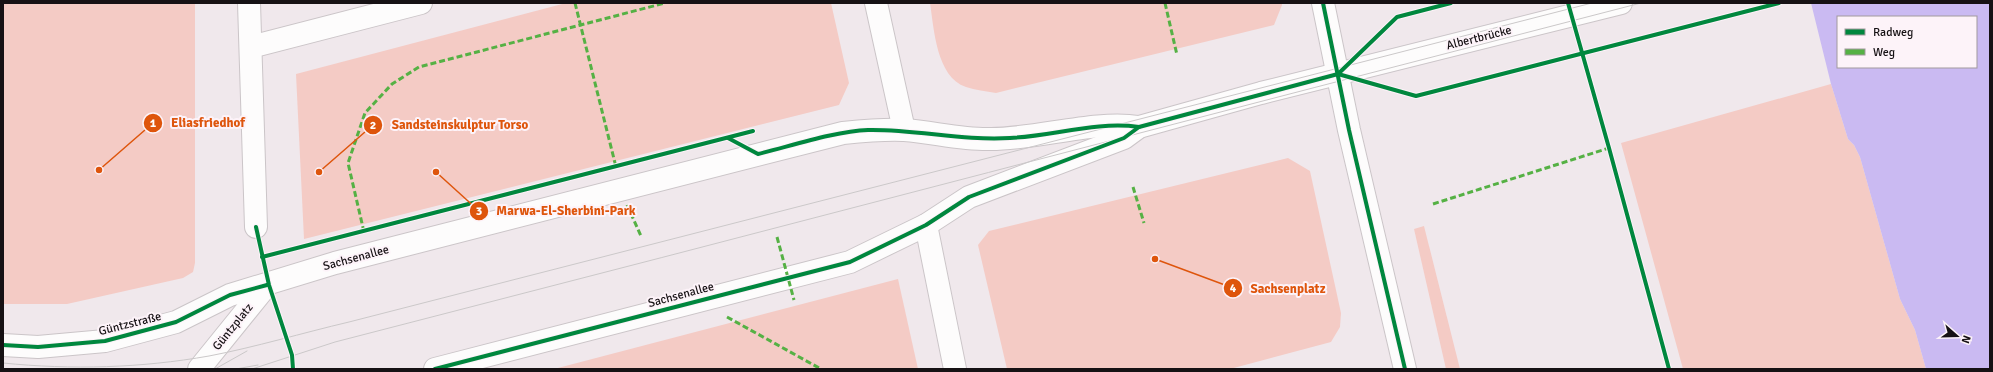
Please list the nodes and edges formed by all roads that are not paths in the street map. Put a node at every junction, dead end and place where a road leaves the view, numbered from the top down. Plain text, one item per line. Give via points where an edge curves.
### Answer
1 (249, 3) edge
2 (420, 3) edge
3 (876, 3) edge
4 (1322, 3) edge
5 (1621, 3) edge
6 (251, 47) junction
7 (1338, 74) junction
8 (1139, 127) junction
9 (904, 130) junction
10 (926, 225) junction
11 (256, 227) dead end
12 (267, 285) junction
13 (230, 295) joint
14 (3, 345) edge
15 (1402, 368) edge
16 (199, 369) edge
17 (435, 369) edge
18 (956, 369) edge

1 - 6 main road
2 - 6 main road
3 - 9 main road
4 - 7 main road
5 - 7 main road, Albertbrücke
6 - 11 main road
7 - 8 main road, Albertbrücke
7 - 15 main road
8 - 9 main road, Sachsenallee via 1121,124 990,140
8 - 10 main road, Sachsenallee via 1124,138 970,197
9 - 12 main road, Sachsenallee via 866,130 766,152 335,263
10 - 17 main road, Sachsenallee via 850,262
10 - 18 main road
12 - 13 main road, Sachsenallee
12 - 16 main road, Güntzplatz
13 - 14 main road, Güntzstraße via 176,322 105,341 38,347

